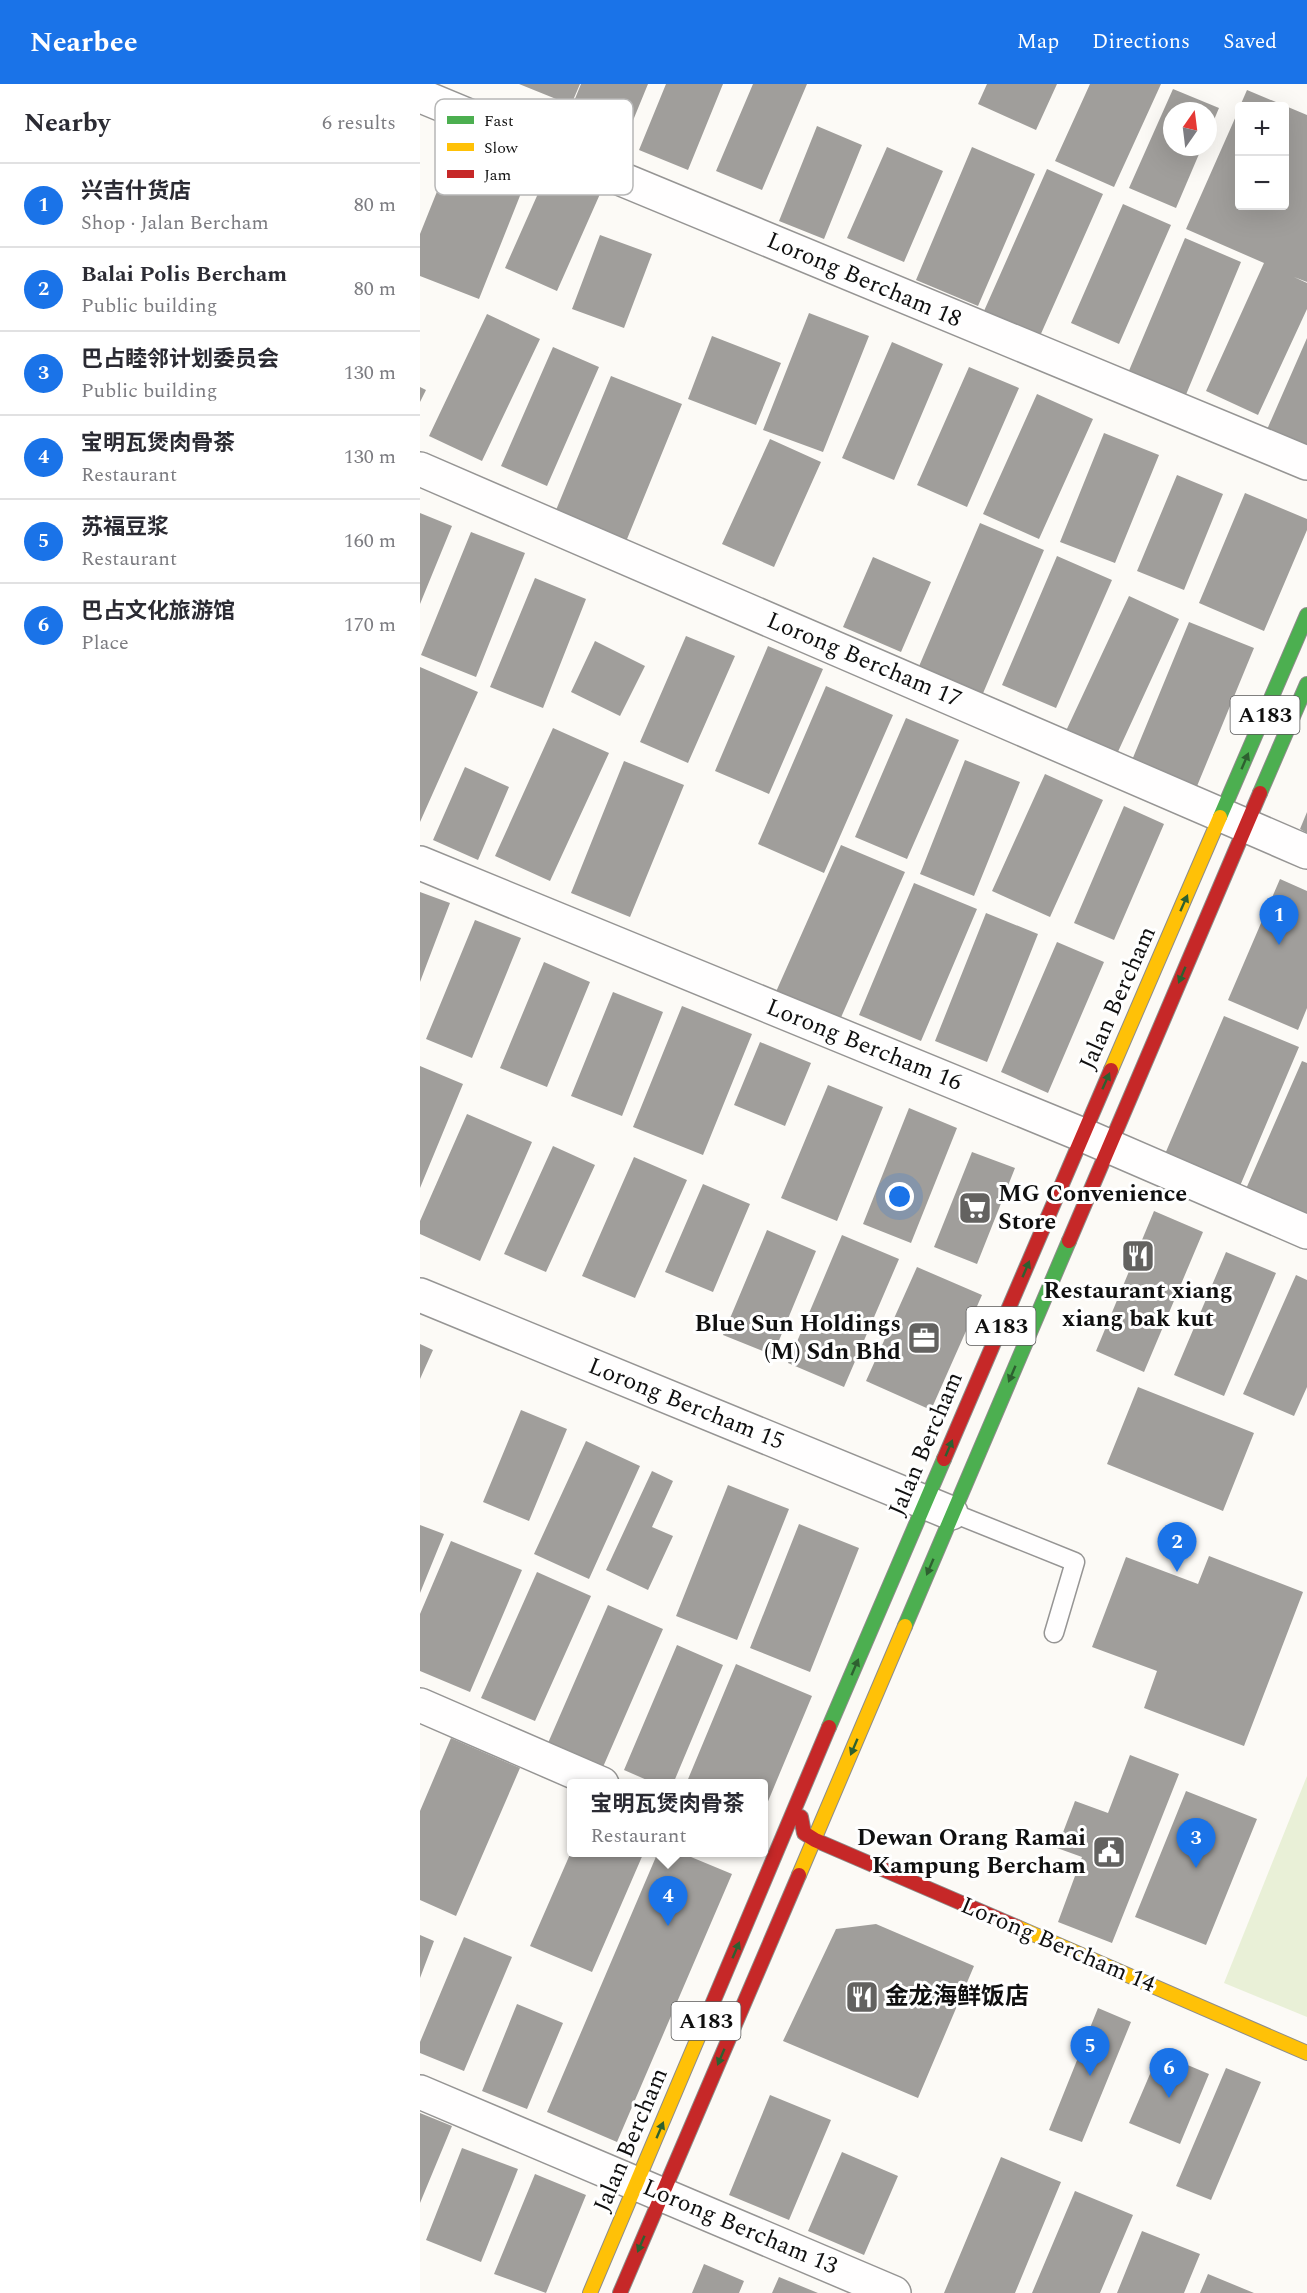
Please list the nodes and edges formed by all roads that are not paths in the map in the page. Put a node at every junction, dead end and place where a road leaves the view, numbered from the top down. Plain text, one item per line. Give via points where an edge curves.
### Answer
1 (422, 93) edge
2 (436, 99) edge
3 (633, 181) edge
4 (1307, 463) edge
5 (420, 469) edge
6 (1307, 615) edge
7 (1307, 684) edge
8 (1234, 820) junction
9 (1307, 852) edge
10 (420, 863) edge
11 (1096, 1140) junction
12 (1307, 1232) edge
13 (420, 1295) edge
14 (939, 1508) junction
15 (1054, 1633) dead end
16 (420, 1705) edge
17 (590, 1779) edge
18 (800, 1798) junction
19 (815, 1840) junction
20 (769, 1855) edge
21 (786, 1907) junction
22 (1307, 2053) edge
23 (420, 2092) edge
24 (649, 2189) junction
25 (590, 2293) edge
26 (620, 2293) edge
27 (894, 2293) edge

1 - 2 street, Lorong Bercham 18
3 - 4 street, Lorong Bercham 18
5 - 8 street, Lorong Bercham 17
8 -> 6 main road, Jalan Bercham / A183
7 - 8 main road, Jalan Bercham / A183
8 - 9 street, Lorong Bercham 17
8 -> 11 main road, Jalan Bercham / A183
11 -> 8 main road, Jalan Bercham / A183
10 - 11 street, Lorong Bercham 16
11 - 12 street, Lorong Bercham 16
11 -> 14 main road, Jalan Bercham / A183
14 -> 11 main road, Jalan Bercham / A183
13 - 14 street, Lorong Bercham 15
14 - 15 lane via 1075,1562
18 -> 14 main road, Jalan Bercham / A183
14 -> 19 main road, Jalan Bercham / A183
16 - 17 street
18 - 19 main road via 804,1833
18 - 20 main road, Jalan Bercham / A183
19 - 20 street
19 - 21 main road, Jalan Bercham / A183
19 - 22 main road, Lorong Bercham 14
20 - 21 street via 784,1865
24 -> 20 main road, Jalan Bercham / A183
21 -> 24 main road, Jalan Bercham / A183
23 - 24 street, Lorong Bercham 13
24 - 25 main road, Jalan Bercham / A183
24 -> 26 main road, Jalan Bercham / A183
24 - 27 street, Lorong Bercham 13

